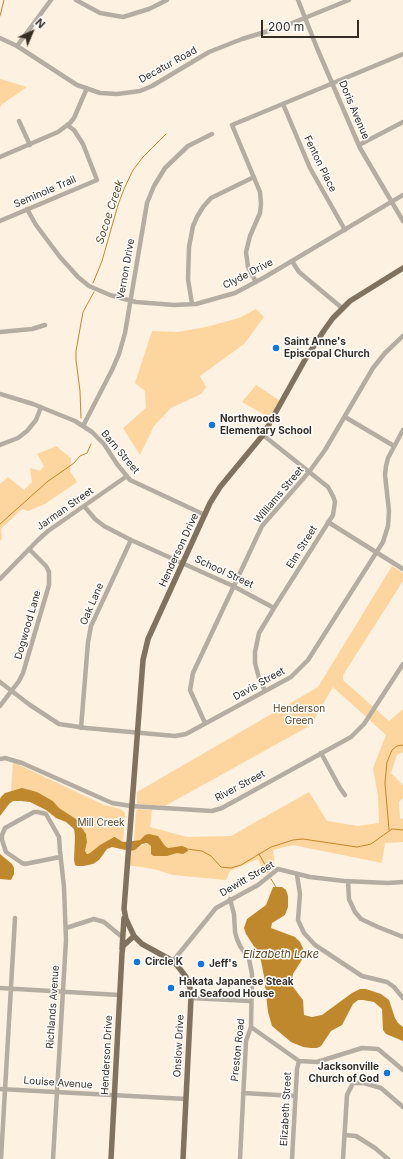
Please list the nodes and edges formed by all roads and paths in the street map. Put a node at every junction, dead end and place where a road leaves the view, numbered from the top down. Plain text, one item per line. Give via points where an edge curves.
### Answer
1 (51, 0) edge
2 (76, 0) edge
3 (152, 0) edge
4 (167, 0) edge
5 (298, 0) edge
6 (349, 0) edge
7 (155, 6) junction
8 (305, 18) junction
9 (0, 38) edge
10 (17, 46) junction
11 (403, 54) edge
12 (332, 84) junction
13 (87, 88) junction
14 (283, 104) junction
15 (19, 121) dead end
16 (403, 122) edge
17 (67, 126) junction
18 (212, 134) dead end
19 (30, 145) junction
20 (359, 145) junction
21 (0, 157) edge
22 (254, 177) junction
23 (403, 194) edge
24 (391, 202) junction
25 (27, 209) junction
26 (0, 221) edge
27 (403, 221) edge
28 (345, 230) junction
29 (292, 261) junction
30 (403, 268) edge
31 (256, 282) junction
32 (130, 300) junction
33 (192, 304) junction
34 (342, 308) junction
35 (45, 325) dead end
36 (0, 332) edge
37 (403, 336) edge
38 (0, 394) edge
39 (41, 407) junction
40 (345, 417) junction
41 (83, 426) junction
42 (403, 430) edge
43 (263, 435) junction
44 (0, 445) edge
45 (394, 446) junction
46 (309, 472) junction
47 (127, 476) junction
48 (84, 506) junction
49 (205, 515) junction
50 (328, 522) junction
51 (131, 540) junction
52 (29, 549) junction
53 (376, 553) junction
54 (182, 563) junction
55 (403, 569) edge
56 (0, 579) edge
57 (234, 586) junction
58 (274, 608) junction
59 (403, 664) edge
60 (0, 682) edge
61 (12, 691) junction
62 (265, 691) junction
63 (0, 706) edge
64 (205, 723) junction
65 (81, 728) junction
66 (137, 733) junction
67 (321, 753) junction
68 (0, 759) edge
69 (345, 795) dead end
70 (131, 806) junction
71 (60, 857) junction
72 (297, 875) junction
73 (348, 881) junction
74 (403, 882) edge
75 (230, 899) junction
76 (124, 909) junction
77 (15, 918) dead end
78 (66, 928) junction
79 (134, 936) junction
80 (122, 937) junction
81 (403, 937) edge
82 (122, 953) junction
83 (173, 961) junction
84 (0, 988) edge
85 (12, 988) junction
86 (63, 991) junction
87 (119, 995) junction
88 (191, 998) junction
89 (403, 998) edge
90 (250, 1001) junction
91 (251, 1027) junction
92 (299, 1061) junction
93 (403, 1070) edge
94 (3, 1089) edge
95 (57, 1092) junction
96 (242, 1093) junction
97 (115, 1096) junction
98 (295, 1096) junction
99 (186, 1099) junction
100 (403, 1107) edge
101 (345, 1135) junction
102 (1, 1159) edge
103 (53, 1159) edge
104 (111, 1159) edge
105 (183, 1159) edge
106 (240, 1159) edge
107 (292, 1159) edge
108 (343, 1159) edge
109 (388, 1159) edge

1 - 10 street
2 - 7 street via 100,14 123,17
3 - 7 street
4 - 7 street
5 - 8 street, Doris Avenue
6 - 8 street, Decatur Road
8 - 12 street, Doris Avenue
8 - 13 street, Decatur Road via 209,52 140,91 117,94 100,93
9 - 10 street, Decatur Road
10 - 13 street, Decatur Road via 77,85
11 - 12 street
12 - 14 street
12 - 20 street, Doris Avenue
13 - 17 street via 74,118
14 - 22 street via 232,125
14 - 28 street, Fenton Place via 310,168
15 - 19 street
16 - 20 street
17 - 19 street
17 - 25 street, Seminole Trail via 74,130 83,144 97,180
18 - 32 street, Vernon Drive via 188,146 165,168 154,186 147,203
19 - 21 street
20 - 24 street, Doris Avenue
22 - 31 street via 260,192 260,214 246,252 248,267
22 - 33 street via 211,198 197,217 189,247 188,279
23 - 24 street, Clyde Drive
24 - 27 street, Doris Avenue
24 - 28 street, Clyde Drive
25 - 26 street, Seminole Trail
25 - 32 street, Clyde Drive via 60,257 78,277 100,291
28 - 29 street, Clyde Drive
29 - 31 street, Clyde Drive
29 - 34 street via 299,272
30 - 34 main road, Henderson Drive
31 - 33 street, Clyde Drive via 235,293
32 - 33 street, Clyde Drive via 174,305
32 - 41 street, Vernon Drive via 119,354
34 - 43 main road, Henderson Drive via 315,343
35 - 36 street
37 - 40 street, Williams Street via 384,353 373,368
38 - 39 street, Barn Street
39 - 41 street, Barn Street
39 - 44 street via 36,420 27,431 18,438
40 - 45 street
40 - 46 street, Williams Street
41 - 47 street, Barn Street via 104,444
42 - 45 street, Davis Street
43 - 46 street, Elm Street
43 - 49 main road, Henderson Drive via 220,487
45 - 53 street, Davis Street via 388,458 385,475 388,526
46 - 50 street, Elm Street via 328,487 333,496 334,515
46 - 57 street, Williams Street via 262,526
47 - 48 street, Jarman Street
47 - 49 street, Barn Street via 130,480
48 - 51 street, School Street via 104,526
48 - 52 street, Jarman Street via 48,531
49 - 54 main road, Henderson Drive
50 - 53 street
50 - 58 street, Elm Street
51 - 54 street, School Street
51 - 65 street, Oak Lane via 91,626
52 - 56 street, Jarman Street
52 - 61 street, Dogwood Lane via 46,566 49,572 49,585 23,673
53 - 55 street
53 - 62 street, Davis Street via 308,660 291,677
54 - 57 street, School Street
54 - 66 main road, Henderson Drive via 148,639 142,664
57 - 58 street, School Street
57 - 64 street, Williams Street via 192,673 190,690
58 - 62 street, Elm Street via 260,634 255,652 255,663
59 - 67 street, River Street via 364,724 351,736
60 - 61 street, Davis Street
61 - 63 street, Dogwood Lane
61 - 65 street, Davis Street via 55,723
62 - 64 street, Davis Street
64 - 66 street, Davis Street via 186,734 175,736
65 - 66 street, Davis Street
66 - 70 main road, Henderson Drive
67 - 69 street
67 - 70 street, River Street via 222,808 212,811
68 - 70 street, River Street via 22,763 112,803
70 - 76 main road, Henderson Drive
71 - 71 street, Richlands Avenue via 59,837 50,818 44,812 34,812 5,828 2,840 6,852 22,863
71 - 78 street, Richlands Avenue
72 - 73 street, Dewitt Street
72 - 75 street, Dewitt Street via 278,869 258,885
72 - 89 street via 300,894 298,920 304,933 315,945 362,976 387,982
73 - 74 street, Dewitt Street
73 - 81 street via 349,899 361,919
75 - 83 street, Dewitt Street via 210,914
75 - 90 street, Preston Road via 237,939 250,963
76 - 79 main road, Henderson Drive
76 - 80 main road, Henderson Drive
77 - 85 street
78 - 80 street via 94,919 104,922
78 - 86 street, Richlands Avenue
79 - 82 main road, Henderson Drive via 123,946
79 - 83 main road, Onslow Drive via 142,944
80 - 82 main road, Henderson Drive
82 - 87 main road, Henderson Drive
83 - 88 main road, Onslow Drive via 186,977
84 - 85 street
85 - 86 street
85 - 94 street
86 - 87 street
86 - 95 street, Richlands Avenue
87 - 97 main road, Henderson Drive
88 - 90 street
88 - 99 main road, Onslow Drive
90 - 91 street, Preston Road
91 - 92 street
91 - 96 street, Preston Road via 246,1041
92 - 93 street via 317,1062 362,1048 378,1049
92 - 98 street, Elizabeth Street
94 - 95 street, Louise Avenue
94 - 102 street
95 - 97 street, Louise Avenue
95 - 103 street, Richlands Avenue
96 - 98 street
96 - 106 street, Preston Road
97 - 99 street, Louise Avenue
97 - 104 main road, Henderson Drive
98 - 107 street, Elizabeth Street
99 - 105 main road, Onslow Drive
100 - 101 street via 381,1088 353,1083 346,1095
101 - 108 street
101 - 109 street via 356,1136

